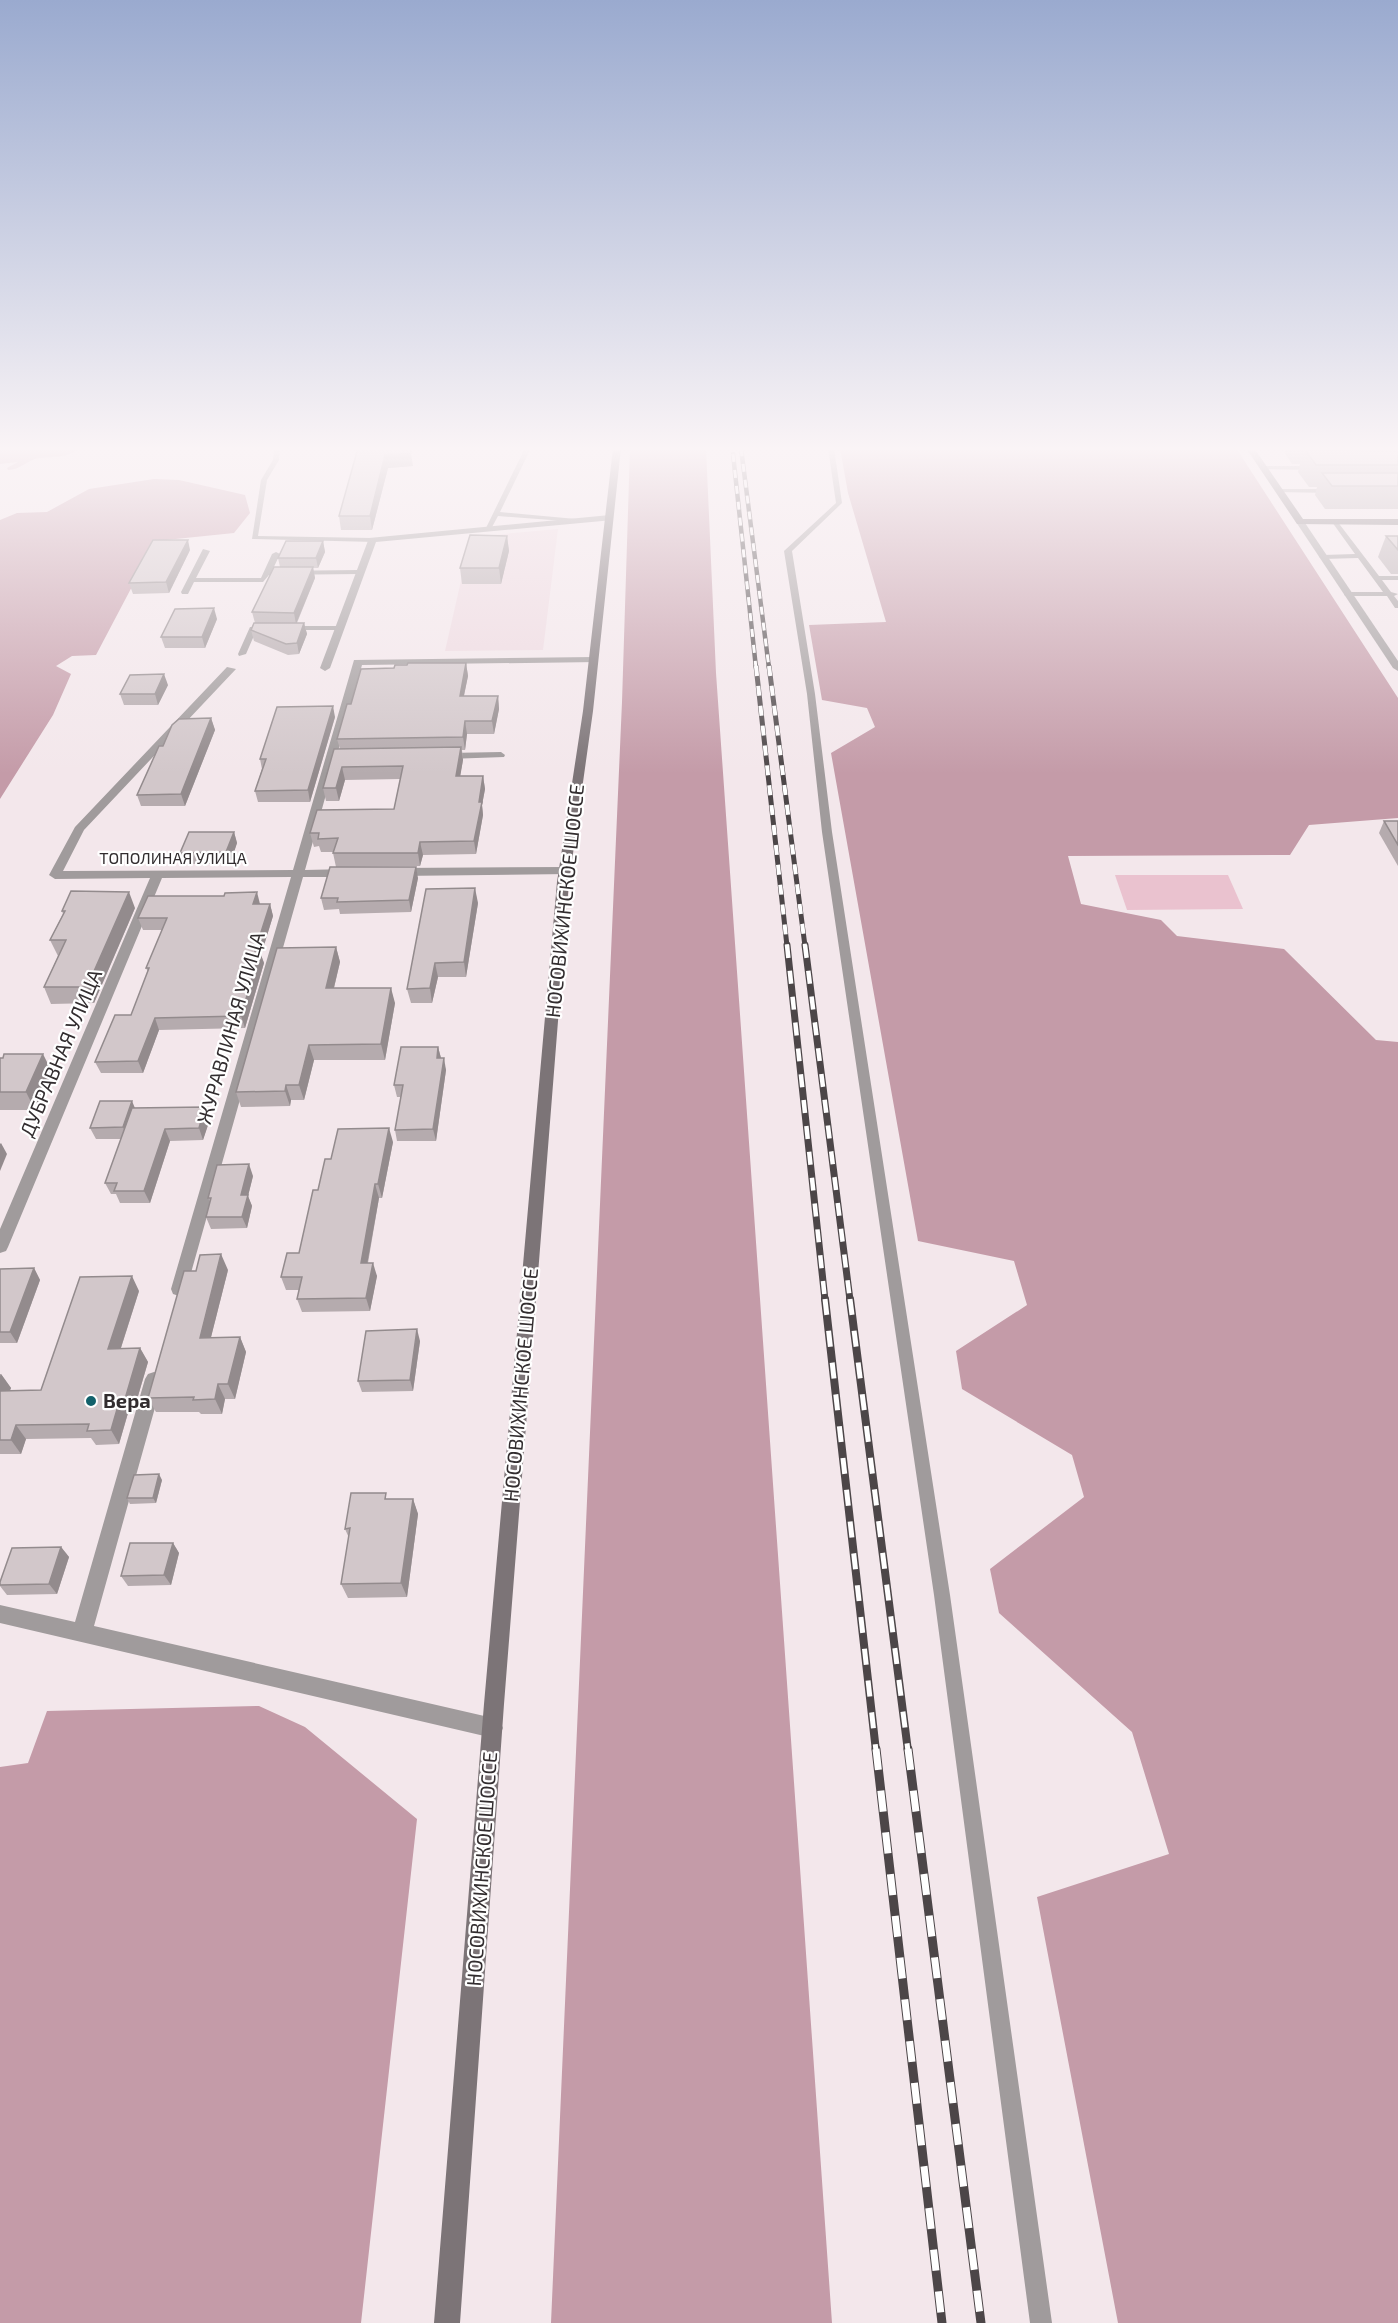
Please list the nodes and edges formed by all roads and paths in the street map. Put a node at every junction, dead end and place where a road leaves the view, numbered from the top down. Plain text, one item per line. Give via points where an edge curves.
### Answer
1 (203, 556) edge
2 (275, 556) edge
3 (365, 556) edge
4 (606, 556) edge
5 (789, 556) edge
6 (1346, 556) edge
7 (1361, 556) edge
8 (1323, 557) joint
9 (359, 572) junction
10 (267, 573) junction
11 (1377, 578) junction
12 (1398, 578) edge
13 (191, 580) junction
14 (185, 592) dead end
15 (1348, 594) junction
16 (1389, 594) junction
17 (1398, 594) edge
18 (1398, 606) edge
19 (285, 628) edge
20 (339, 628) junction
21 (274, 629) edge
22 (242, 654) dead end
23 (594, 660) junction
24 (326, 668) dead end
25 (1398, 668) edge
26 (231, 669) dead end
27 (501, 755) dead end
28 (433, 756) edge
29 (565, 871) junction
30 (388, 872) edge
31 (297, 873) junction
32 (366, 873) edge
33 (158, 874) junction
34 (0, 1247) edge
35 (177, 1299) edge
36 (157, 1368) edge
37 (0, 1614) edge
38 (82, 1633) junction
39 (493, 1728) junction
40 (447, 2323) edge
41 (1041, 2323) edge

1 - 13 lane
2 - 10 lane
3 - 9 street
4 - 23 main road, НОСОВИХИНСКОЕ ШОССЕ
5 - 41 lane via 942,1595
6 - 8 lane
7 - 11 lane
8 - 15 street
9 - 10 lane
9 - 20 street
10 - 13 lane via 263,580
11 - 12 lane
11 - 16 lane
13 - 14 lane
15 - 16 lane
15 - 25 street
16 - 17 lane
16 - 18 lane
19 - 20 lane
20 - 24 street
21 - 22 lane via 253,629
23 - 29 main road, НОСОВИХИНСКОЕ ШОССЕ
23 - 31 street, ЖУРАВЛИНАЯ УЛИЦА via 358,662 336,757
26 - 33 street, ТОПОЛИНАЯ УЛИЦА via 79,829 55,875
27 - 28 lane
29 - 30 street
29 - 39 main road, НОСОВИХИНСКОЕ ШОССЕ
31 - 32 street, ТОПОЛИНАЯ УЛИЦА
31 - 33 street, ТОПОЛИНАЯ УЛИЦА
31 - 35 street, ЖУРАВЛИНАЯ УЛИЦА
33 - 34 street, ДУБРАВНАЯ УЛИЦА
36 - 38 street
37 - 38 street
38 - 39 street
39 - 40 main road, НОСОВИХИНСКОЕ ШОССЕ

